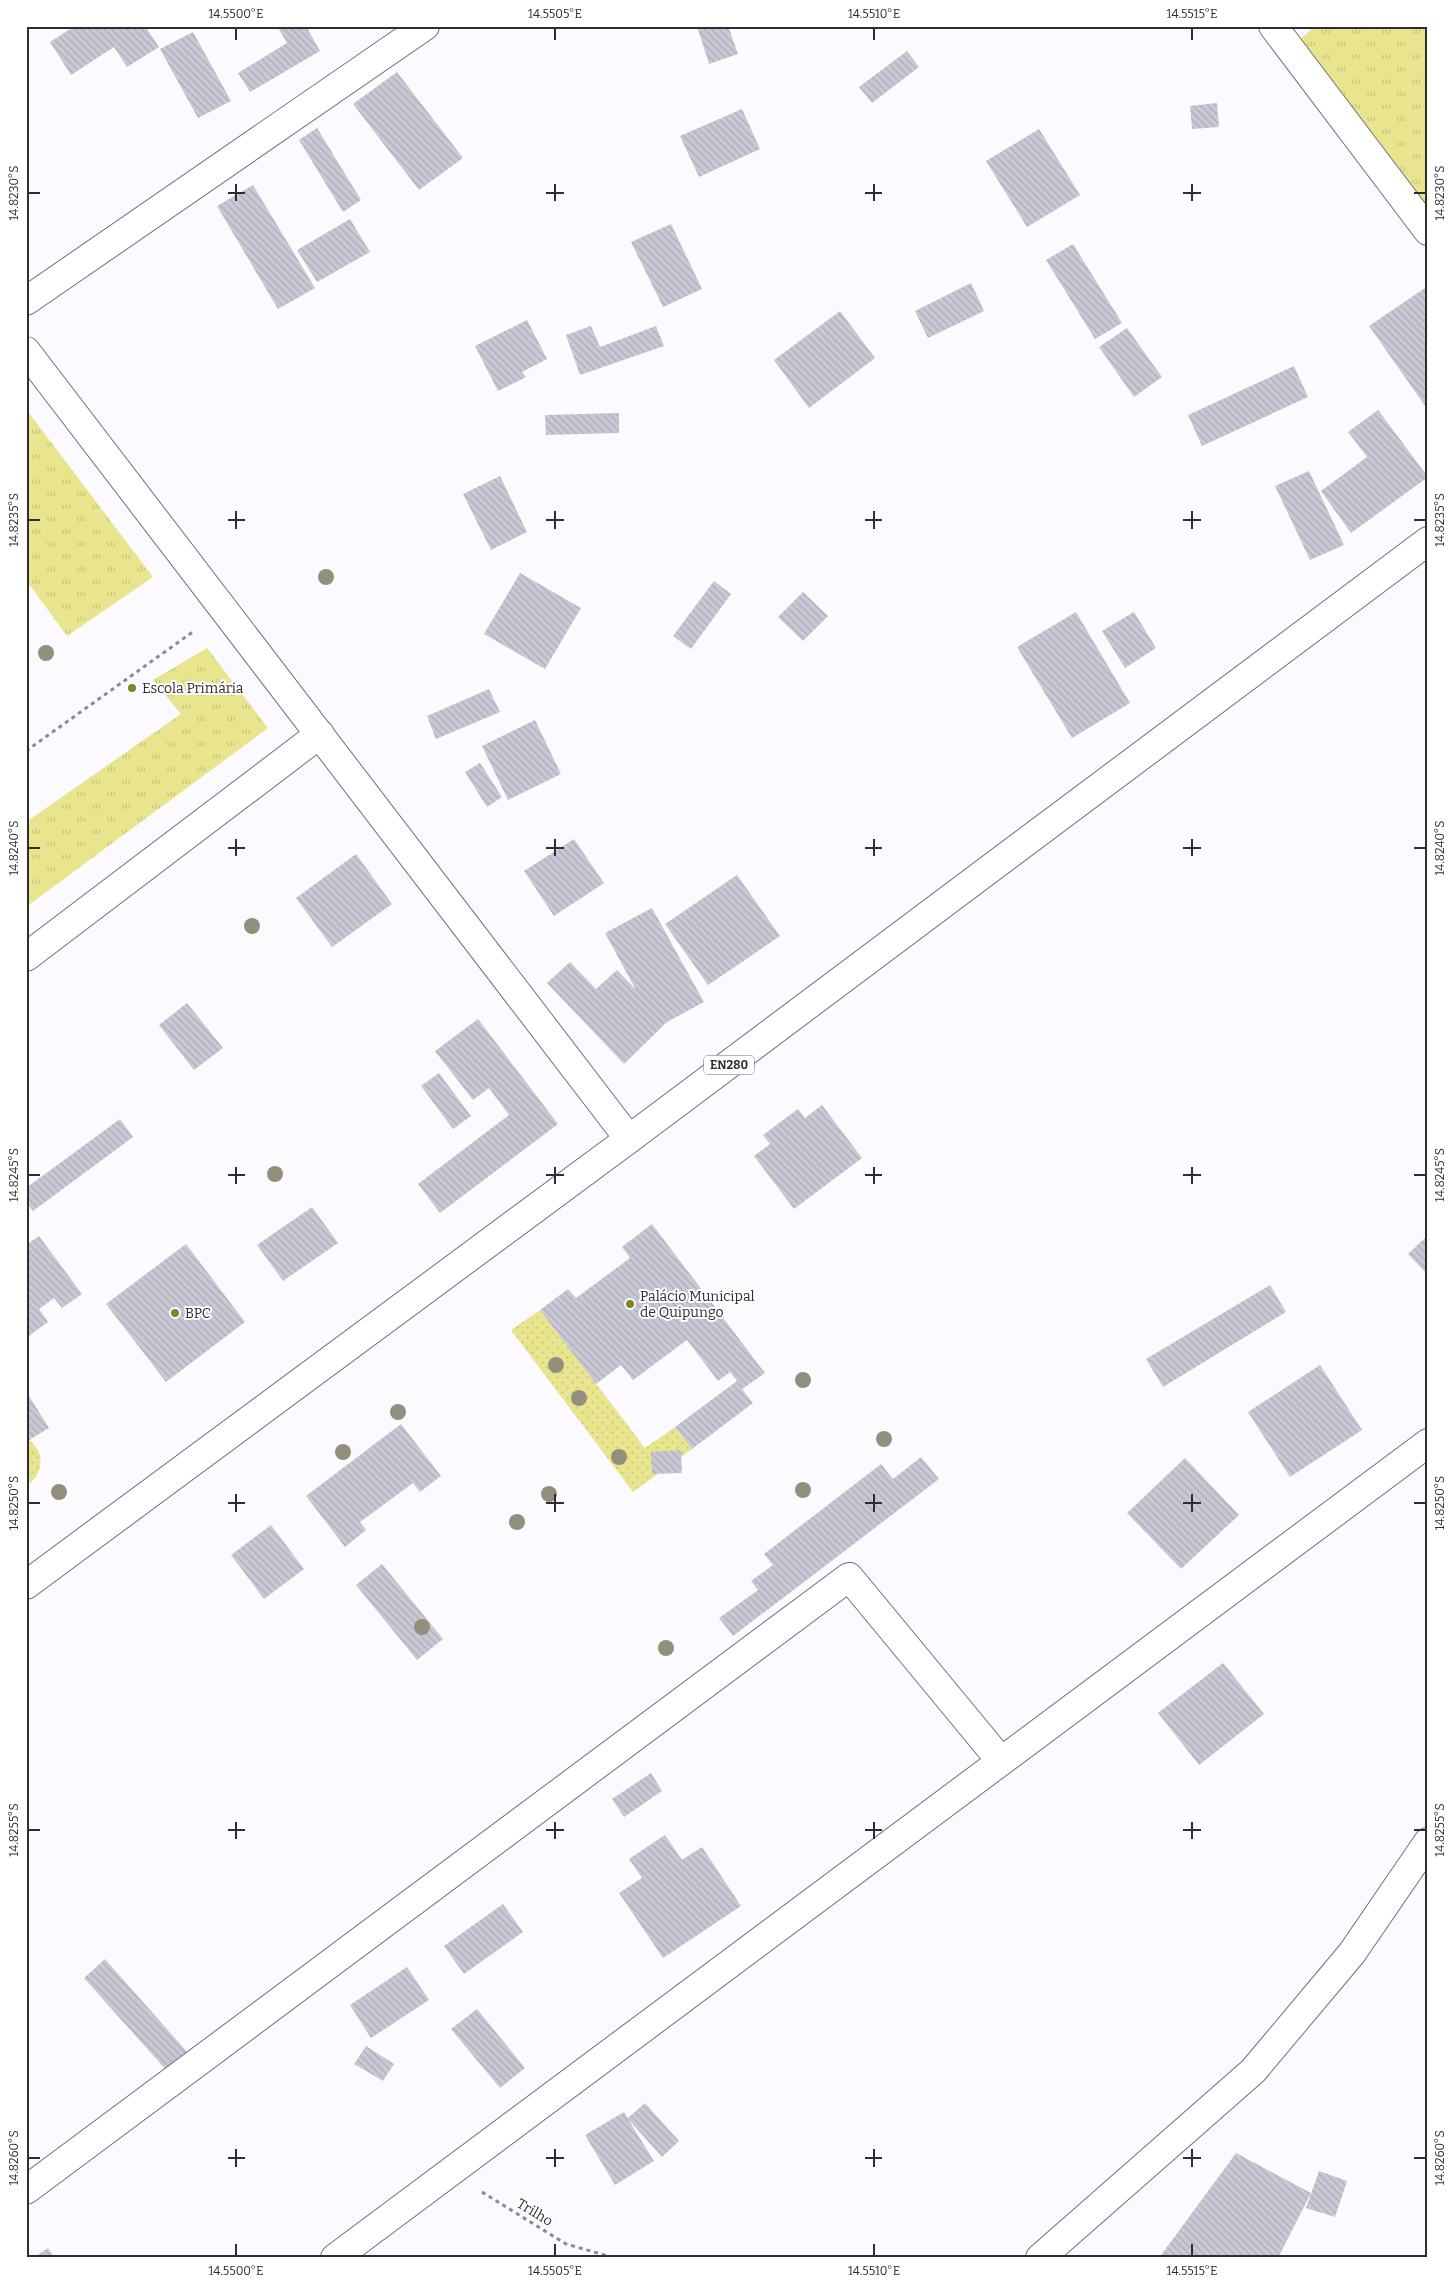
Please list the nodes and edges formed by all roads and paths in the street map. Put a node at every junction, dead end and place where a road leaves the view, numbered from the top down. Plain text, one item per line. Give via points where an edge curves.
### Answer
1 (425, 26) edge
2 (1273, 26) edge
3 (1428, 231) edge
4 (26, 301) edge
5 (26, 351) edge
6 (1428, 541) edge
7 (194, 631) dead end
8 (320, 734) junction
9 (26, 751) edge
10 (26, 957) edge
11 (630, 1139) junction
12 (1428, 1443) edge
13 (26, 1585) edge
14 (1001, 1761) junction
15 (1428, 1842) edge
16 (449, 2172) junction
17 (26, 2190) edge
18 (334, 2258) edge
19 (615, 2258) edge
20 (1040, 2258) edge

1 - 4 street
2 - 3 street
5 - 8 street
6 - 11 street, EN280
7 - 9 path
8 - 10 street
8 - 11 street
11 - 13 street, EN280
12 - 14 street
14 - 16 street
14 - 17 street via 849,1578
15 - 20 street via 1352,1954 1253,2071
16 - 18 street
16 - 19 path, Trilho via 566,2244

